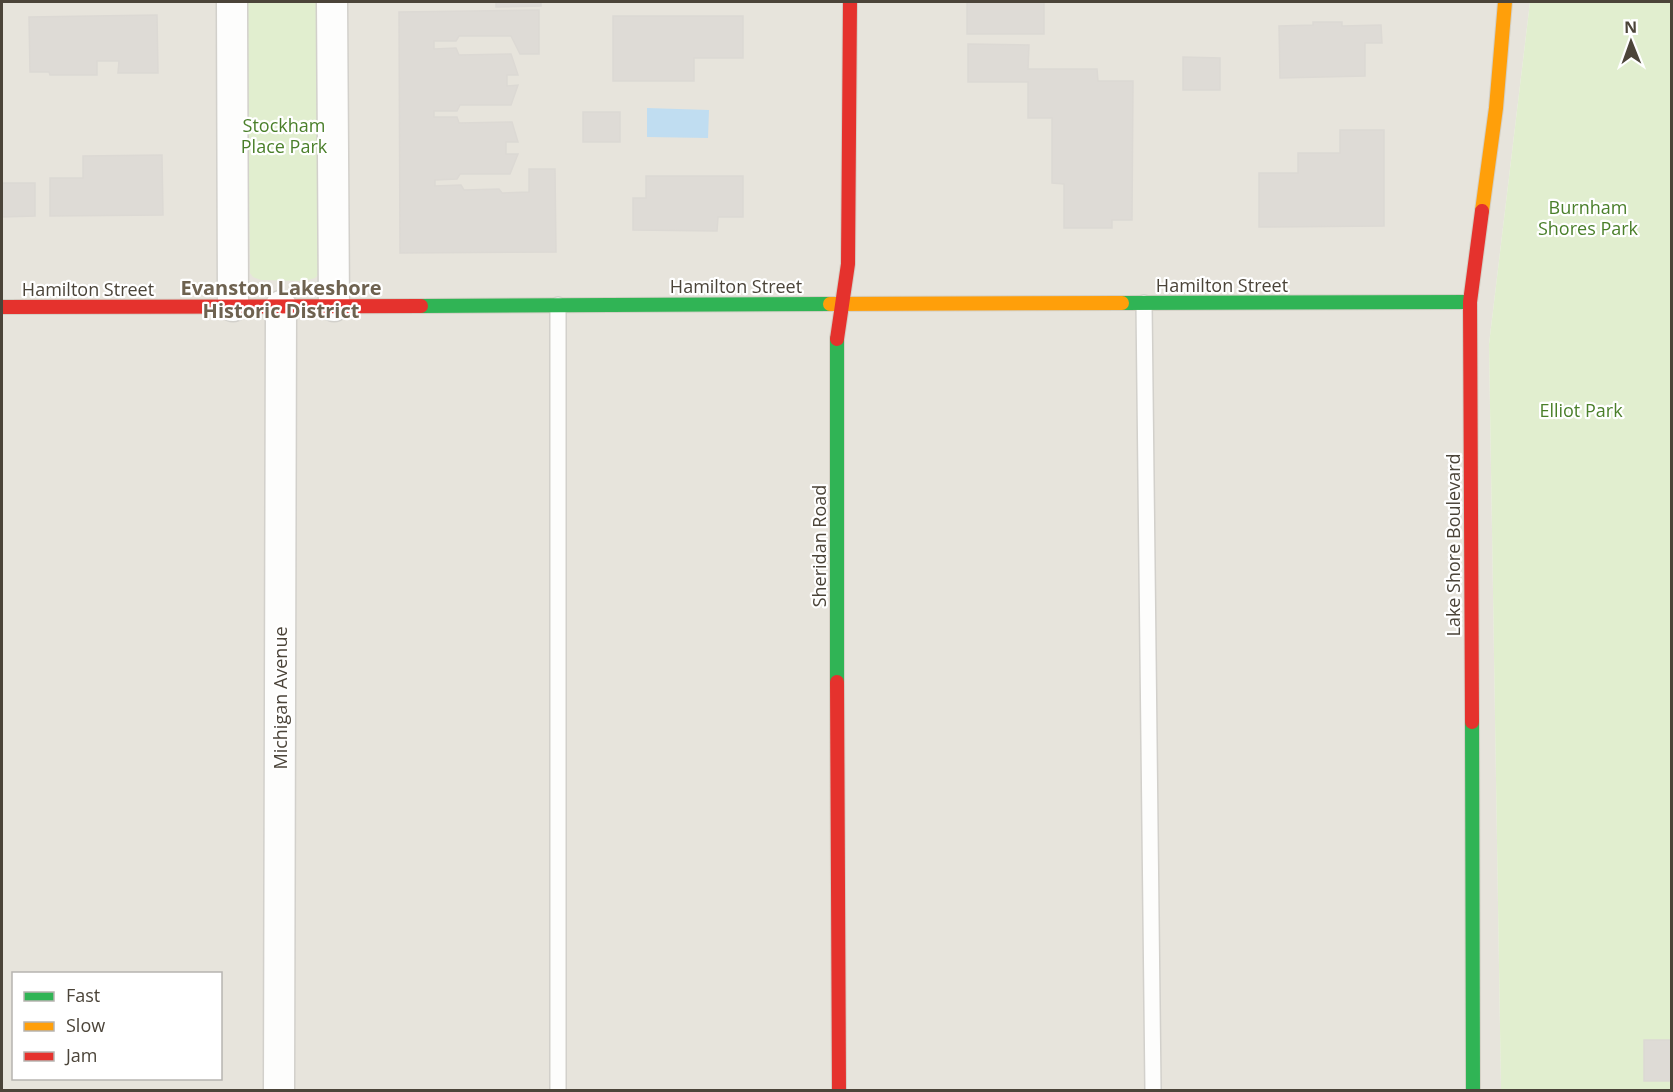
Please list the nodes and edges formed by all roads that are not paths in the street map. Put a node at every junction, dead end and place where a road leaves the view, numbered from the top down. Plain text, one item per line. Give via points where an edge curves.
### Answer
1 (232, 2) edge
2 (332, 2) edge
3 (850, 2) edge
4 (1505, 2) edge
5 (1470, 302) junction
6 (1144, 303) junction
7 (842, 304) junction
8 (558, 305) junction
9 (233, 306) junction
10 (281, 306) junction
11 (334, 306) junction
12 (2, 307) edge
13 (279, 1090) edge
14 (558, 1090) edge
15 (839, 1090) edge
16 (1153, 1090) edge
17 (1473, 1090) edge

1 - 9 street
2 - 11 street
3 - 7 street, Sheridan Road via 848,264
4 - 5 street, Lake Shore Boulevard via 1496,108
5 - 6 street, Hamilton Street
5 - 17 street, Lake Shore Boulevard
6 - 7 street, Hamilton Street
6 - 16 lane
7 - 8 street, Hamilton Street
7 - 15 street, Sheridan Road via 836,346
8 - 11 street, Hamilton Street
8 - 14 lane
9 - 10 street, Hamilton Street
9 - 12 street, Hamilton Street
10 - 11 street, Hamilton Street
10 - 13 street, Michigan Avenue

